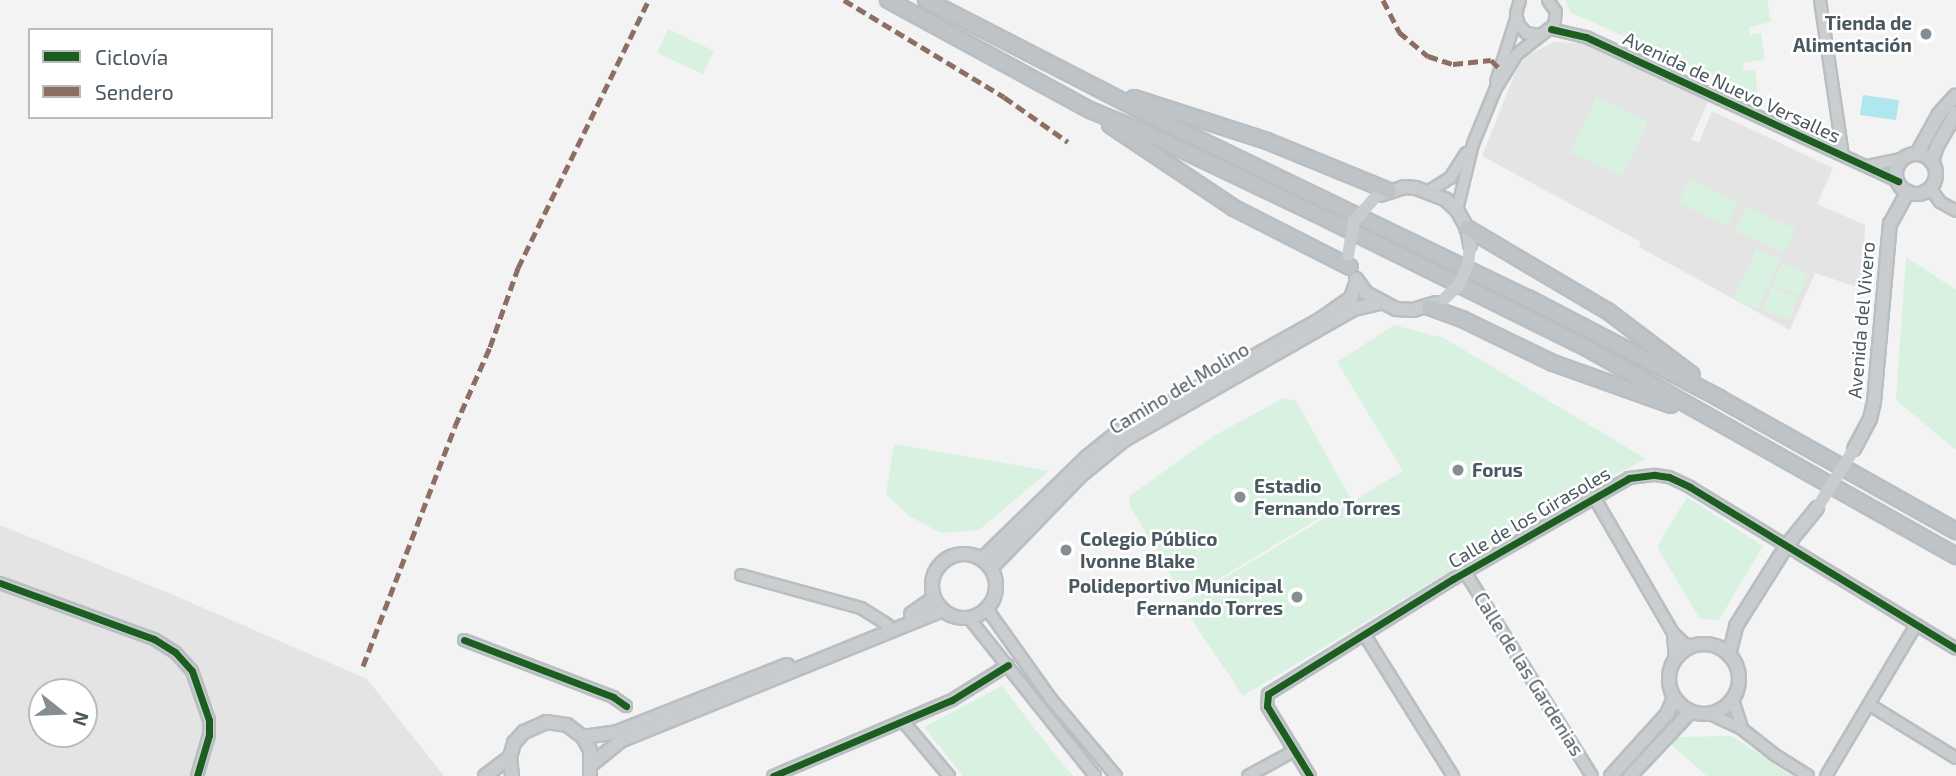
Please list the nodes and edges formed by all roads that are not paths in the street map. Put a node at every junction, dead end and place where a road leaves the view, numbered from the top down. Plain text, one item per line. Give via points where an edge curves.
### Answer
1 (888, 0) edge
2 (926, 0) edge
3 (1549, 0) edge
4 (1820, 0) edge
5 (1521, 3) edge
6 (1516, 19) junction
7 (1551, 29) junction
8 (1540, 36) junction
9 (1100, 90) junction
10 (1495, 90) junction
11 (1956, 95) edge
12 (1090, 110) junction
13 (1956, 113) edge
14 (1473, 144) junction
15 (1917, 154) junction
16 (1843, 155) junction
17 (1902, 159) junction
18 (1932, 162) junction
19 (1868, 166) junction
20 (1898, 181) junction
21 (1930, 188) junction
22 (1389, 191) junction
23 (1429, 191) junction
24 (1908, 192) junction
25 (1457, 210) junction
26 (1956, 211) edge
27 (1467, 228) junction
28 (1349, 261) junction
29 (1357, 281) junction
30 (1379, 303) junction
31 (1429, 307) junction
32 (1719, 398) junction
33 (1711, 418) junction
34 (1594, 497) junction
35 (1956, 531) edge
36 (1787, 545) junction
37 (1956, 556) edge
38 (987, 564) junction
39 (1465, 572) junction
40 (741, 575) dead end
41 (0, 583) edge
42 (934, 598) junction
43 (987, 609) junction
44 (942, 610) junction
45 (969, 618) junction
46 (887, 624) junction
47 (1916, 625) junction
48 (1736, 626) junction
49 (1673, 633) junction
50 (1364, 634) junction
51 (464, 640) dead end
52 (1711, 645) junction
53 (1693, 646) junction
54 (1956, 649) edge
55 (1730, 655) junction
56 (1675, 659) junction
57 (1008, 665) junction
58 (1674, 698) junction
59 (1733, 699) junction
60 (1870, 705) junction
61 (626, 706) dead end
62 (1690, 712) junction
63 (1710, 714) junction
64 (903, 722) junction
65 (1742, 729) junction
66 (583, 737) junction
67 (1294, 751) junction
68 (510, 757) junction
69 (1956, 758) edge
70 (591, 770) edge
71 (780, 775) edge
72 (197, 776) edge
73 (485, 776) edge
74 (512, 776) edge
75 (949, 776) edge
76 (1095, 776) edge
77 (1116, 776) edge
78 (1248, 776) edge
79 (1310, 776) edge
80 (1452, 776) edge
81 (1592, 776) edge
82 (1611, 776) edge
83 (1630, 776) edge
84 (1808, 776) edge
85 (1826, 776) edge

1 - 12 highway
2 - 9 highway
3 - 7 street via 1556,12
4 - 16 street
5 - 6 street
6 - 8 street via 1526,33
6 - 10 street
7 - 8 street
7 - 16 street, Avenida de Nuevo Versalles via 1586,37
8 - 10 street via 1517,54
9 - 22 highway via 1112,90 1267,141
9 - 32 highway via 1481,274
10 - 14 street
11 - 15 main road via 1935,120
12 - 28 highway via 1200,188
12 - 33 highway via 1511,309
13 - 18 main road
14 - 23 street via 1450,178
14 - 25 street
15 - 17 main road
15 - 18 main road
16 - 19 street, Avenida de Nuevo Versalles
17 - 19 street
17 - 20 main road
18 - 21 main road via 1936,174
19 - 20 street, Avenida de Nuevo Versalles
20 - 24 main road
21 - 24 main road
21 - 26 street via 1940,202
22 - 23 main road via 1405,187
22 - 28 main road, bridge via 1375,198 1354,221
23 - 25 main road
24 - 36 main road, Avenida del Vivero, bridge via 1889,225 1870,419 1817,508
25 - 27 main road
27 - 31 main road, bridge via 1468,265 1458,286
27 - 32 highway via 1609,312
28 - 29 main road
29 - 30 main road
29 - 38 main road, Camino del Molino via 1351,298 1321,318 1118,432 1087,457
30 - 31 main road via 1396,309
30 - 38 main road, Camino del Molino via 1354,309 1124,440
31 - 33 highway via 1553,363 1700,418
32 - 35 highway
33 - 37 highway
34 - 36 street, Calle de los Girasoles via 1629,478 1669,477
34 - 39 street, Calle de los Girasoles
34 - 49 street
36 - 47 street, Calle de los Girasoles
36 - 48 main road, Avenida del Vivero
38 - 42 main road via 970,554 944,560 935,571
38 - 43 main road via 996,589
39 - 50 street, Calle de los Girasoles
39 - 81 street, Calle de las Gardenias
40 - 46 street via 861,608
41 - 72 street via 155,639 175,652 192,671 209,720
42 - 44 main road
42 - 46 main road via 922,609
43 - 45 main road
43 - 77 street via 1051,699
44 - 45 main road
44 - 70 main road via 620,741
45 - 57 street
46 - 66 main road via 617,732
47 - 54 street, Calle de los Girasoles
47 - 60 street
48 - 52 main road, Avenida del Vivero
48 - 55 main road, Avenida del Vivero
49 - 53 street
49 - 56 street
50 - 67 street, Calle de los Girasoles via 1268,694 1267,706
50 - 80 street
51 - 61 street via 613,696
52 - 53 main road
52 - 55 main road
53 - 56 main road
55 - 59 main road via 1739,677
56 - 58 main road via 1669,672
57 - 64 street via 953,700
57 - 76 street
58 - 62 main road
58 - 82 main road via 1667,715
59 - 63 main road
59 - 65 street
60 - 69 street
60 - 85 street
62 - 63 main road
62 - 83 main road
63 - 65 street
64 - 71 street
64 - 75 street
65 - 84 street
66 - 68 main road via 557,722 536,724 514,743
66 - 70 main road via 590,750
67 - 78 street
67 - 79 street
68 - 73 main road
68 - 74 main road

